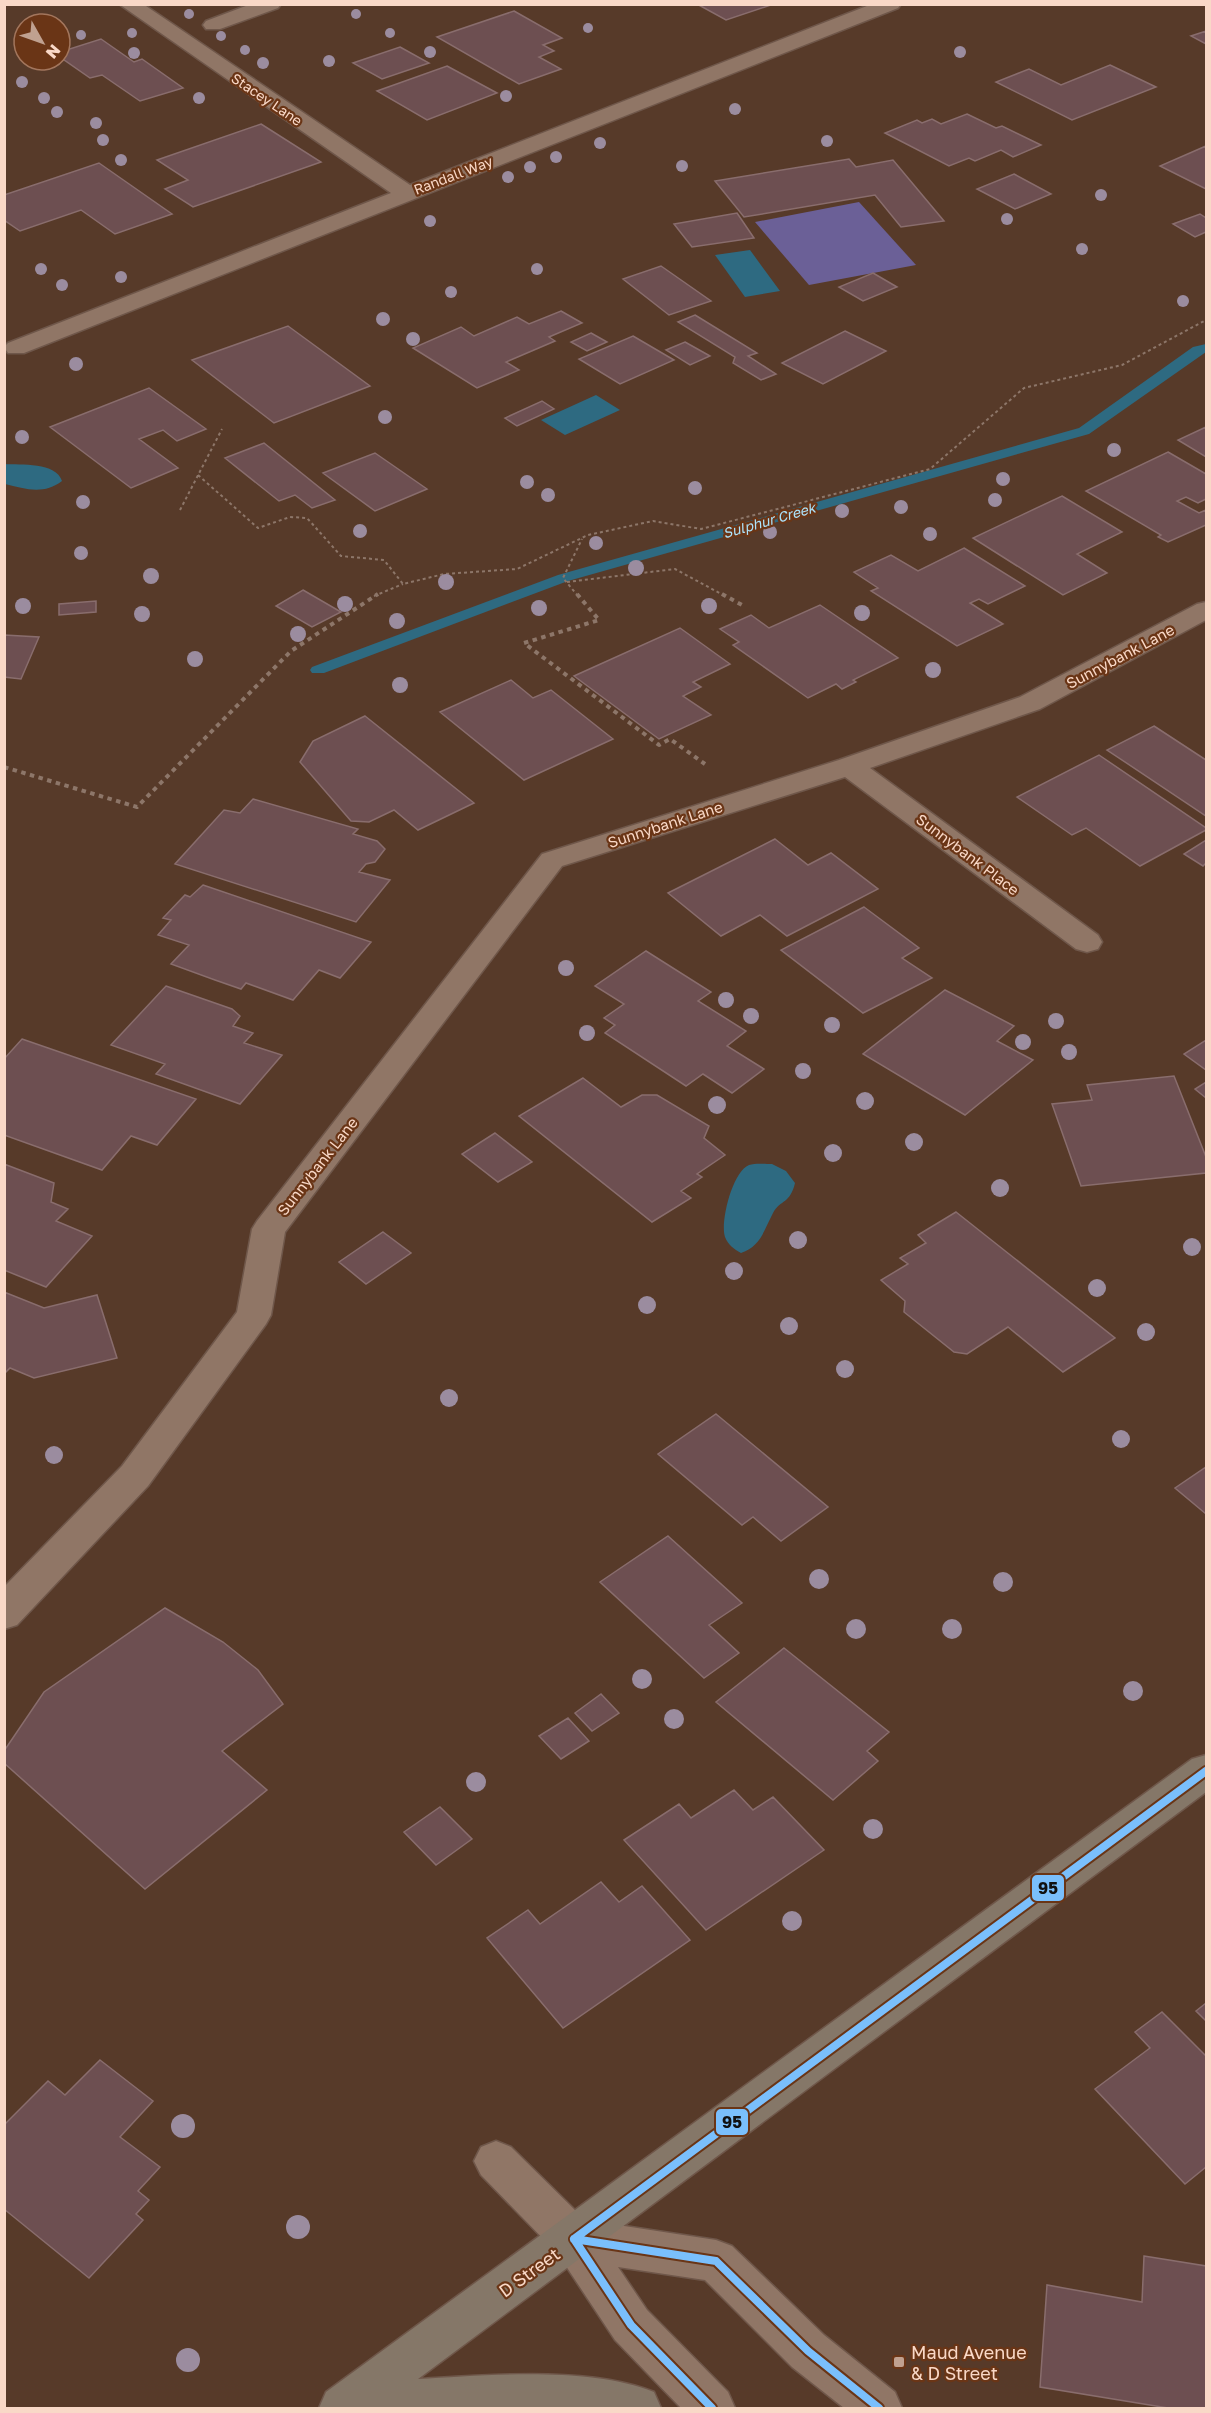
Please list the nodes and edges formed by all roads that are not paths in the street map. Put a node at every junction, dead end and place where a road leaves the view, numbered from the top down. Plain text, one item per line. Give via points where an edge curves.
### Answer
1 (129, 4) edge
2 (271, 4) edge
3 (891, 4) edge
4 (213, 25) dead end
5 (406, 193) junction
6 (16, 348) dead end
7 (1206, 610) edge
8 (849, 766) junction
9 (1087, 942) dead end
10 (4, 1614) edge
11 (1206, 1771) edge
12 (496, 2161) dead end
13 (574, 2239) junction
14 (343, 2408) edge
15 (638, 2409) edge
16 (712, 2409) edge
17 (879, 2409) edge

1 - 5 street, Stacey Lane
2 - 4 street
3 - 5 street, Randall Way
5 - 6 street, Randall Way
7 - 8 street, Sunnybank Lane via 1030,703
8 - 9 street, Sunnybank Place
8 - 10 street, Sunnybank Lane via 552,860 269,1229 254,1315 135,1476
11 - 13 main road, D Street
12 - 13 street
13 - 14 main road, D Street
13 - 16 street via 631,2325
13 - 17 street via 716,2261 808,2351
14 - 15 main road via 527,2396 595,2400

